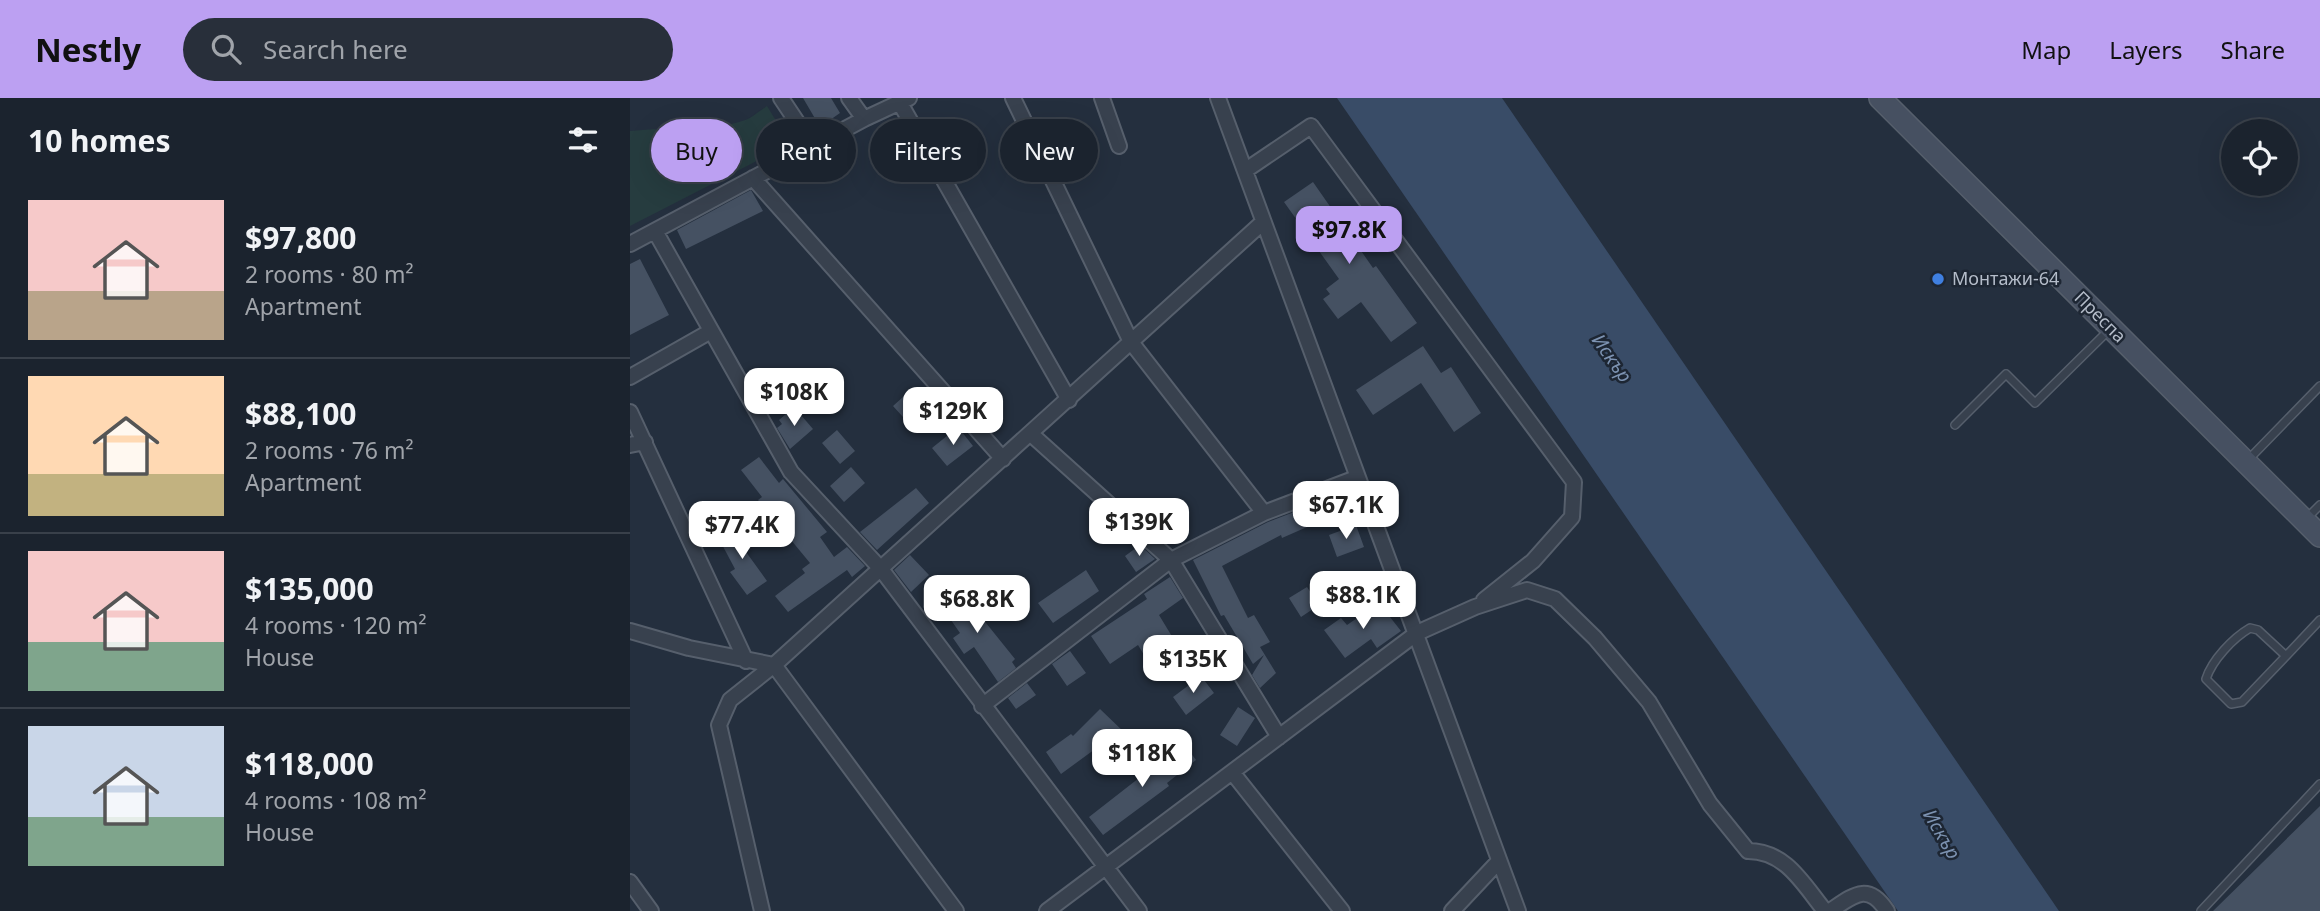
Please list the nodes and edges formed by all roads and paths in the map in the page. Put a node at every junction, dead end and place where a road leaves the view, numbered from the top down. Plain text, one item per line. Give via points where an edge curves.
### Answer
1 (781, 98) edge
2 (849, 98) edge
3 (1013, 98) edge
4 (1102, 98) edge
5 (1218, 98) edge
6 (1880, 98) edge
7 (905, 100) edge
8 (795, 119) edge
9 (864, 119) junction
10 (856, 123) edge
11 (1119, 146) dead end
12 (1246, 170) junction
13 (756, 176) edge
14 (753, 178) junction
15 (1262, 223) junction
16 (655, 231) junction
17 (630, 244) edge
18 (2111, 328) junction
19 (711, 331) junction
20 (1131, 342) junction
21 (630, 377) edge
22 (2320, 386) edge
23 (1069, 400) junction
24 (630, 412) edge
25 (1955, 425) dead end
26 (1031, 434) junction
27 (645, 442) junction
28 (630, 445) edge
29 (1003, 459) junction
30 (2246, 462) junction
31 (1356, 478) junction
32 (2320, 505) edge
33 (1264, 513) junction
34 (2305, 521) junction
35 (2320, 536) edge
36 (1171, 560) junction
37 (881, 569) junction
38 (1475, 607) junction
39 (2320, 620) edge
40 (630, 631) edge
41 (1417, 633) junction
42 (2286, 656) junction
43 (746, 661) junction
44 (774, 665) junction
45 (982, 706) junction
46 (1279, 737) junction
47 (1231, 772) junction
48 (2320, 784) edge
49 (1499, 861) junction
50 (1105, 867) junction
51 (630, 882) edge
52 (651, 911) edge
53 (762, 911) edge
54 (956, 911) edge
55 (1047, 911) edge
56 (1139, 911) edge
57 (1342, 911) edge
58 (1452, 911) edge
59 (1518, 911) edge
60 (1825, 911) edge
61 (1830, 911) edge
62 (1887, 911) edge
63 (2201, 911) edge

1 - 8 street
2 - 9 street
3 - 20 street
4 - 11 street
5 - 12 street
6 - 18 main road, Преспа
7 - 9 street
7 - 23 street
9 - 10 street
12 - 15 street
12 - 38 street via 1311,126 1574,482 1572,517 1533,561
13 - 14 street
14 - 16 street
14 - 29 street
15 - 20 street
15 - 31 street
16 - 17 street
16 - 19 street
18 - 25 lane via 2035,403 2006,374
18 - 30 main road, Преспа
19 - 21 street
19 - 37 street via 792,472
20 - 23 street
20 - 33 street
22 - 30 lane
23 - 26 street
24 - 27 street
26 - 29 street
26 - 36 street
27 - 28 street
27 - 43 street
29 - 37 street
30 - 34 main road, Преспа
31 - 33 street
31 - 41 street
32 - 34 lane
33 - 36 street
34 - 35 main road, Преспа
36 - 45 street
36 - 46 street
37 - 44 street
37 - 45 street
38 - 41 street
38 - 60 street via 1527,590 1555,599 1649,702 1710,804 1748,851 1765,851 1783,860
39 - 42 lane
40 - 43 street
41 - 46 street
41 - 49 street
42 - 42 lane via 2238,704 2231,704 2206,679 2240,634 2250,628
43 - 44 street
44 - 53 street via 730,700 719,725
44 - 54 street
45 - 50 street
46 - 47 street
47 - 50 street
47 - 57 street
48 - 63 lane
49 - 58 street
49 - 59 street
50 - 55 street
50 - 56 street
51 - 52 street
61 - 62 street via 1865,893 1877,897

